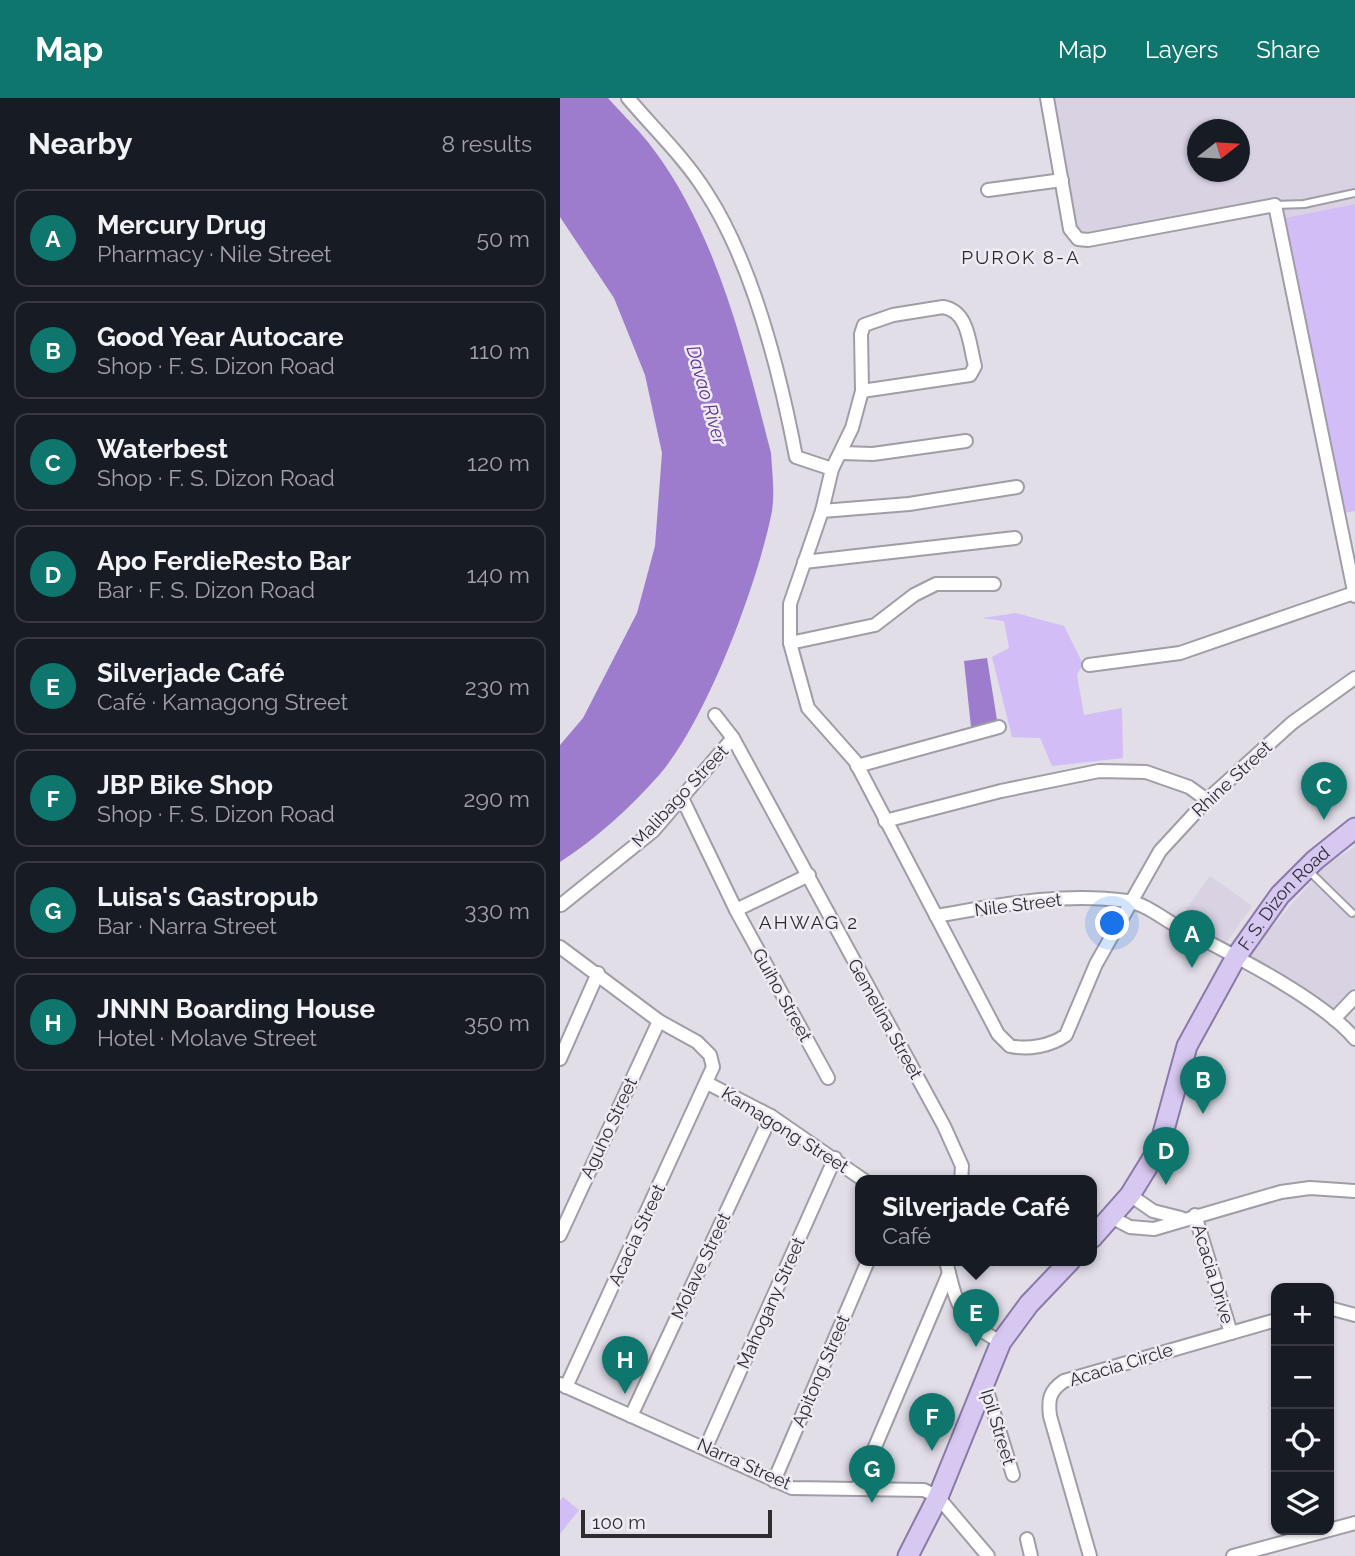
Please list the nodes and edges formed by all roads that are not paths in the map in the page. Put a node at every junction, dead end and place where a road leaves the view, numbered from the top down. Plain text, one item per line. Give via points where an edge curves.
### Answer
1 (628, 98) edge
2 (1047, 98) edge
3 (1062, 180) junction
4 (988, 190) dead end
5 (1355, 193) edge
6 (1275, 205) junction
7 (862, 391) junction
8 (966, 441) dead end
9 (841, 453) junction
10 (832, 469) junction
11 (1017, 487) dead end
12 (822, 511) junction
13 (1015, 538) dead end
14 (804, 562) junction
15 (994, 584) dead end
16 (1355, 594) edge
17 (790, 643) junction
18 (1089, 665) dead end
19 (1355, 678) edge
20 (715, 715) dead end
21 (999, 727) dead end
22 (733, 738) junction
23 (857, 766) junction
24 (682, 798) junction
25 (1207, 800) junction
26 (885, 821) junction
27 (1355, 828) edge
28 (1306, 868) junction
29 (809, 875) junction
30 (1131, 901) junction
31 (561, 905) edge
32 (736, 910) junction
33 (1352, 913) dead end
34 (936, 916) junction
35 (560, 947) edge
36 (1236, 957) junction
37 (598, 973) junction
38 (1355, 997) edge
39 (1334, 1019) junction
40 (659, 1021) junction
41 (1355, 1039) edge
42 (560, 1059) edge
43 (828, 1078) dead end
44 (708, 1083) junction
45 (771, 1116) junction
46 (835, 1158) junction
47 (857, 1175) edge
48 (961, 1175) edge
49 (1355, 1191) edge
50 (1130, 1195) junction
51 (1195, 1215) junction
52 (1111, 1217) junction
53 (1181, 1219) junction
54 (1097, 1232) edge
55 (560, 1235) edge
56 (866, 1266) edge
57 (1065, 1266) edge
58 (948, 1267) edge
59 (1334, 1309) edge
60 (1355, 1315) edge
61 (1271, 1321) edge
62 (1231, 1333) junction
63 (1001, 1342) junction
64 (984, 1380) junction
65 (563, 1385) edge
66 (631, 1416) junction
67 (706, 1447) junction
68 (1013, 1475) dead end
69 (774, 1481) junction
70 (857, 1489) junction
71 (938, 1497) junction
72 (1355, 1523) edge
73 (1027, 1539) dead end
74 (908, 1556) edge
75 (988, 1556) edge
76 (1031, 1556) edge
77 (1090, 1556) edge
78 (1233, 1556) edge

1 - 10 street via 688,166 730,234 747,272 796,457
2 - 3 street
3 - 4 street
3 - 6 street via 1070,229 1083,241
5 - 6 lane
6 - 16 street
7 - 7 street, Rhine Street via 864,325 943,307 963,318 973,373
7 - 9 street, Rhine Street
8 - 9 street via 873,454
9 - 10 street, Rhine Street
10 - 12 street, Rhine Street
11 - 12 street
12 - 14 street, Rhine Street
13 - 14 street
14 - 17 street, Rhine Street via 788,615
15 - 17 street via 936,584 875,625
16 - 18 street via 1180,653
17 - 23 street, Rhine Street via 808,708
19 - 25 street, Rhine Street via 1292,723
20 - 22 street, Gemelina Street
21 - 23 street
22 - 24 street, Malibago Street
22 - 29 street, Gemelina Street
23 - 26 street, Rhine Street
24 - 31 street, Malibago Street via 653,831
24 - 32 street, Guiho Street
25 - 26 street via 1189,787 1146,772 1099,771 1000,790
25 - 30 street, Rhine Street via 1160,851
26 - 34 street, Rhine Street
27 - 28 main road, F. S. Dizon Road
28 - 33 lane
28 - 36 main road, F. S. Dizon Road via 1259,920
29 - 32 street
29 - 48 street, Gemelina Street via 944,1126 962,1166
30 - 34 street, Nile Street via 1031,899
30 - 34 street, Rhine Street via 1096,964 1072,1027 1059,1040 1032,1048 1010,1046 998,1034
30 - 36 street, Nile Street
32 - 43 street, Guiho Street
35 - 37 street, Kamagong Street
36 - 39 street, Nile Street
36 - 50 main road, F. S. Dizon Road via 1187,1046 1158,1148
37 - 40 street, Kamagong Street
37 - 42 street
38 - 39 street
39 - 41 street, Nile Street
40 - 44 street, Kamagong Street via 697,1042 710,1055 713,1067
40 - 55 street, Aguho Street
44 - 45 street, Kamagong Street
44 - 65 street, Acacia Street
45 - 46 street, Kamagong Street
45 - 66 street, Molave Street
46 - 47 street, Kamagong Street
46 - 67 street, Mahogany Street
49 - 51 street via 1310,1188 1281,1192
50 - 52 main road, F. S. Dizon Road
50 - 53 street via 1153,1211
51 - 53 street
51 - 62 street, Acacia Drive
52 - 53 street via 1147,1230
52 - 54 main road, F. S. Dizon Road
56 - 69 street, Apitong Street
57 - 63 main road
58 - 63 street via 964,1316
58 - 70 street
59 - 60 street
61 - 62 street, Acacia Circle
62 - 77 street, Acacia Circle via 1063,1381 1049,1396 1050,1416
63 - 64 main road
64 - 68 street, Ipil Street
64 - 71 main road
65 - 66 street, Narra Street
66 - 67 street, Narra Street
67 - 69 street, Narra Street
69 - 70 street, Narra Street via 792,1488
70 - 71 street, Narra Street via 905,1488
71 - 74 main road
71 - 75 street
72 - 78 street
73 - 76 street

